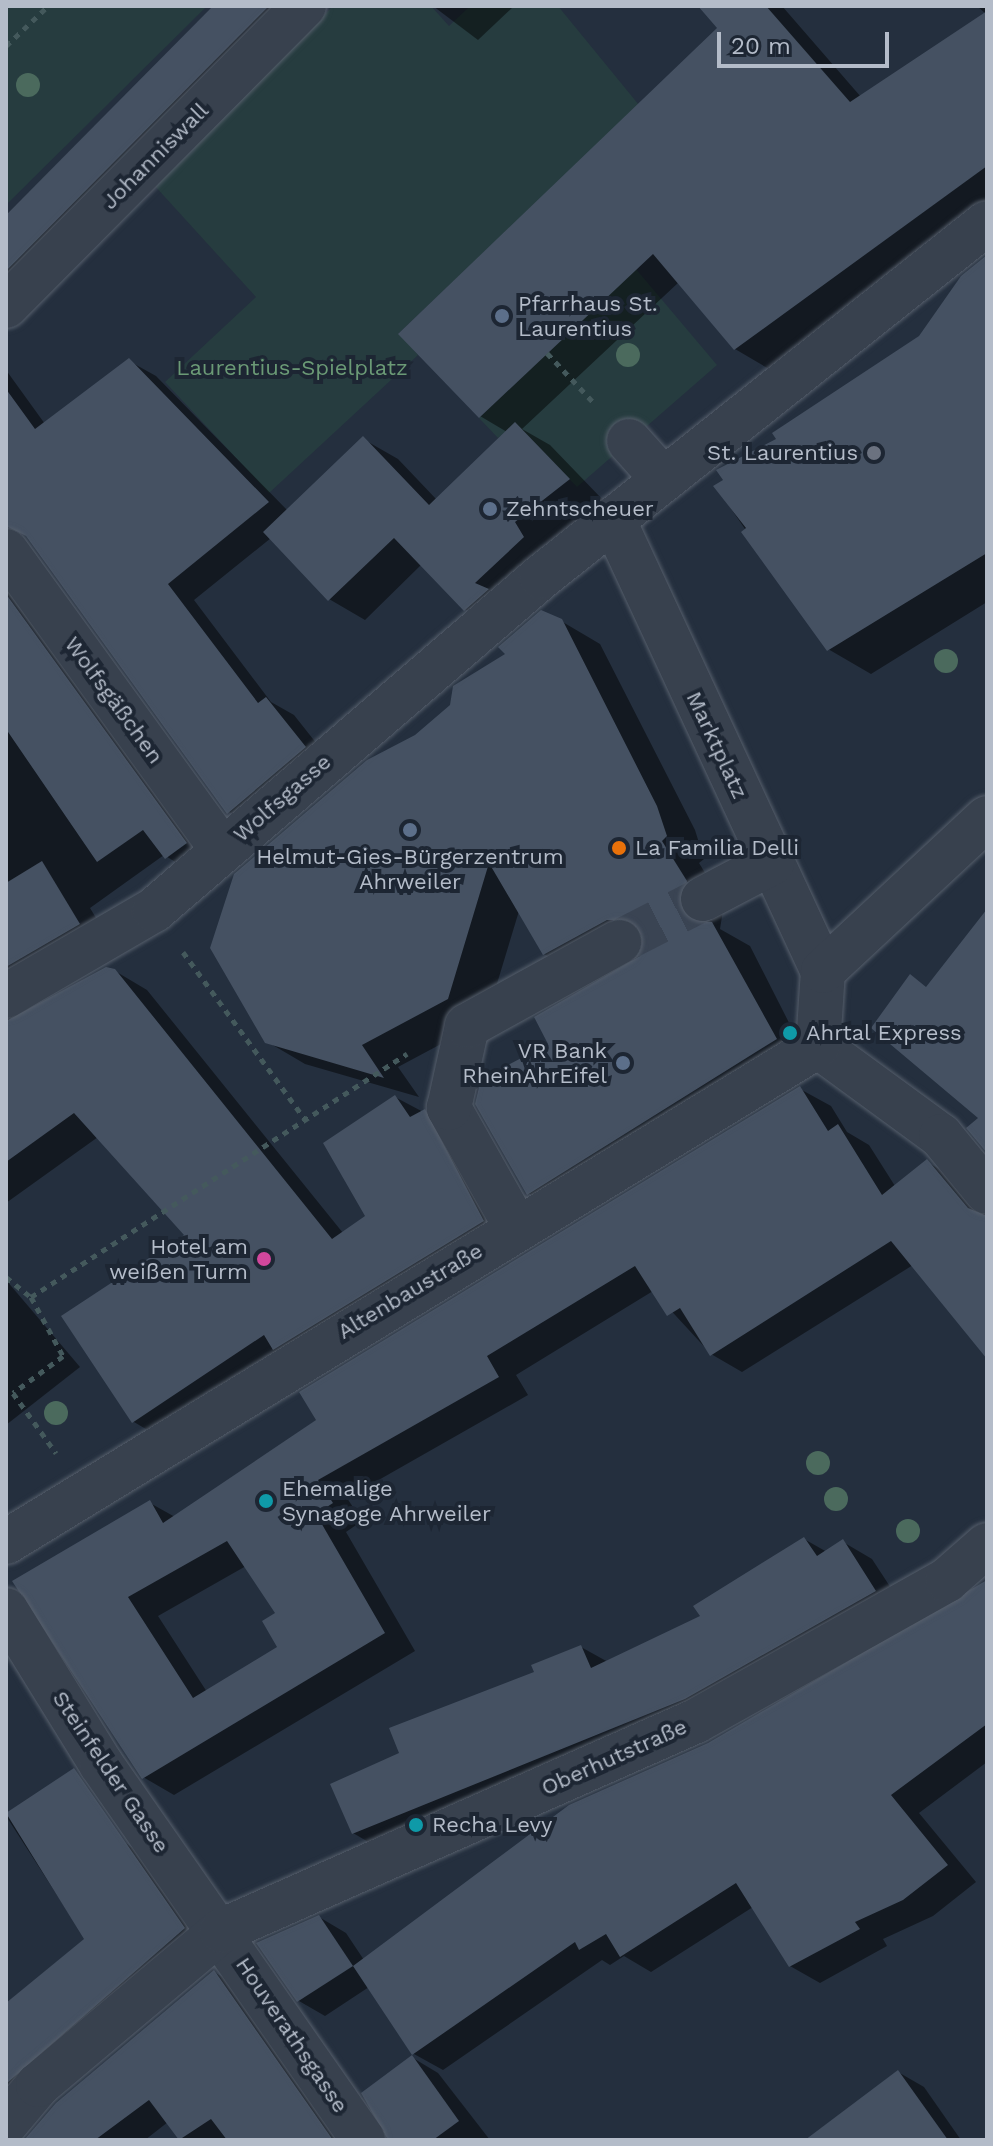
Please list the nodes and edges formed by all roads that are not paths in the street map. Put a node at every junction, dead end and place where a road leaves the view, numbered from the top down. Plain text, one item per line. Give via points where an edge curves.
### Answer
1 (304, 6) edge
2 (976, 232) edge
3 (6, 306) edge
4 (629, 441) road end
5 (663, 479) junction
6 (613, 519) junction
7 (6, 551) edge
8 (987, 818) edge
9 (222, 849) junction
10 (772, 863) junction
11 (703, 899) tunnel mouth
12 (619, 942) tunnel mouth
13 (823, 971) junction
14 (6, 996) edge
15 (818, 1046) junction
16 (987, 1192) edge
17 (516, 1227) junction
18 (6, 1542) edge
19 (987, 1545) edge
20 (6, 1610) edge
21 (221, 1931) junction
22 (6, 2123) edge
23 (363, 2140) edge

1 - 3 street, Johanniswall
2 - 5 street
4 - 5 street
5 - 6 street
6 - 9 street, Wolfsgasse
6 - 10 street, Marktplatz
7 - 9 street, Wolfsgäßchen
8 - 13 street
9 - 14 street, Wolfsgasse via 154,910
10 - 11 street
10 - 13 street, Marktplatz
12 - 17 street via 467,1026 449,1108
13 - 15 street, Marktplatz
15 - 16 street via 941,1136
15 - 17 street, Altenbaustraße
17 - 18 street, Altenbaustraße
19 - 21 street, Oberhutstraße via 947,1580 696,1721
20 - 21 street, Steinfelder Gasse via 101,1764
21 - 22 street, Oberhutstraße via 38,2085
21 - 23 street, Houverathsgasse

